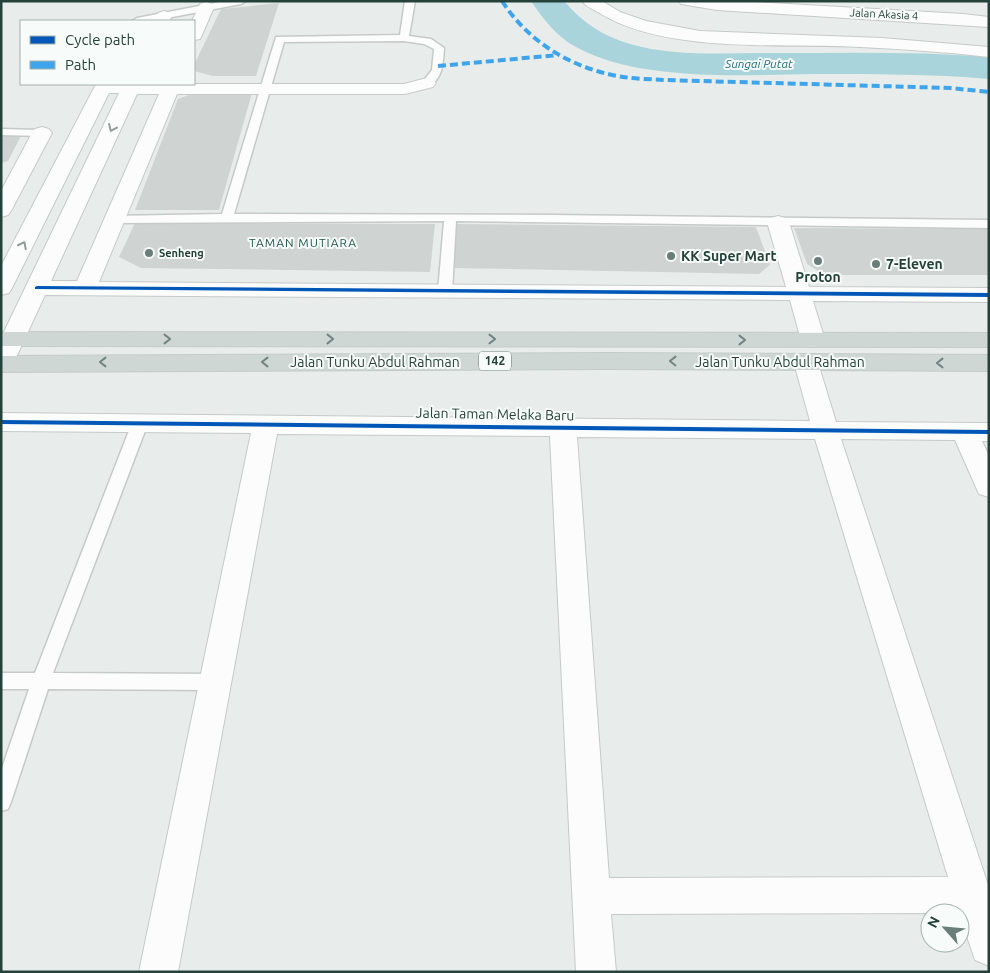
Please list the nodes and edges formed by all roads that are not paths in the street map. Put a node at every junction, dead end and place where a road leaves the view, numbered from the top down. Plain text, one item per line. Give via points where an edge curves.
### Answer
1 (241, 1) edge
2 (410, 1) edge
3 (590, 1) edge
4 (955, 1) edge
5 (688, 2) edge
6 (206, 7) junction
7 (162, 18) edge
8 (963, 18) junction
9 (145, 20) edge
10 (989, 22) edge
11 (195, 33) edge
12 (404, 38) junction
13 (989, 52) edge
14 (427, 83) joint
15 (104, 86) edge
16 (131, 86) edge
17 (171, 86) edge
18 (267, 87) junction
19 (1, 132) edge
20 (42, 133) joint
21 (9, 181) edge
22 (56, 181) junction
23 (87, 181) junction
24 (1, 211) edge
25 (227, 217) junction
26 (450, 218) junction
27 (114, 220) junction
28 (778, 222) junction
29 (989, 224) edge
30 (1, 288) edge
31 (37, 288) junction
32 (85, 289) junction
33 (446, 292) junction
34 (799, 293) junction
35 (989, 296) edge
36 (7, 339) edge
37 (989, 340) edge
38 (810, 351) junction
39 (989, 363) edge
40 (1, 364) edge
41 (1, 422) edge
42 (140, 423) junction
43 (266, 424) junction
44 (564, 428) junction
45 (825, 430) junction
46 (976, 431) edge
47 (989, 487) edge
48 (1, 681) edge
49 (41, 681) junction
50 (215, 682) junction
51 (1, 802) edge
52 (973, 895) junction
53 (591, 896) junction
54 (989, 947) edge
55 (158, 972) edge
56 (596, 972) edge

1 - 6 lane
2 - 12 lane
3 - 13 street via 627,22 685,34 938,46
4 - 8 street
5 - 8 street, Jalan Akasia 4
6 - 7 lane
6 - 11 street
7 - 9 lane
8 - 10 street, Jalan Akasia 4
12 - 14 lane via 427,41 439,48 437,70
12 - 18 lane via 280,39
14 - 18 street via 405,89
15 - 16 street
15 - 22 street
16 - 17 street
16 -> 23 street
17 - 18 street
17 - 27 street
18 - 25 lane
19 - 20 lane
20 - 21 street
21 - 22 street
21 - 24 street
22 - 23 street
30 -> 22 street
23 - 31 street
25 - 26 lane
25 - 27 lane
26 - 28 lane
26 - 33 lane
27 - 32 street
28 - 29 lane
28 - 34 street
31 - 32 street
31 - 36 street
32 - 33 street
33 - 34 street
34 - 35 street
34 - 38 street
36 -> 38 main road, Jalan Tunku Abdul Rahman / 142
36 - 40 street
37 - 38 main road, Jalan Tunku Abdul Rahman / 142
39 -> 38 main road, Jalan Tunku Abdul Rahman / 142
38 -> 40 main road, Jalan Tunku Abdul Rahman / 142 via 607,361
38 - 45 street
41 - 42 street, Jalan Taman Melaka Baru
42 - 43 street, Jalan Taman Melaka Baru
42 - 49 lane
43 - 44 street, Jalan Taman Melaka Baru
43 - 50 street
44 - 45 street, Jalan Taman Melaka Baru
44 - 53 street
45 - 46 street, Jalan Taman Melaka Baru
45 - 52 street
46 - 47 street
48 - 49 lane
49 - 50 lane
49 - 51 lane
50 - 55 street
52 - 53 street
52 - 54 street
53 - 56 street

